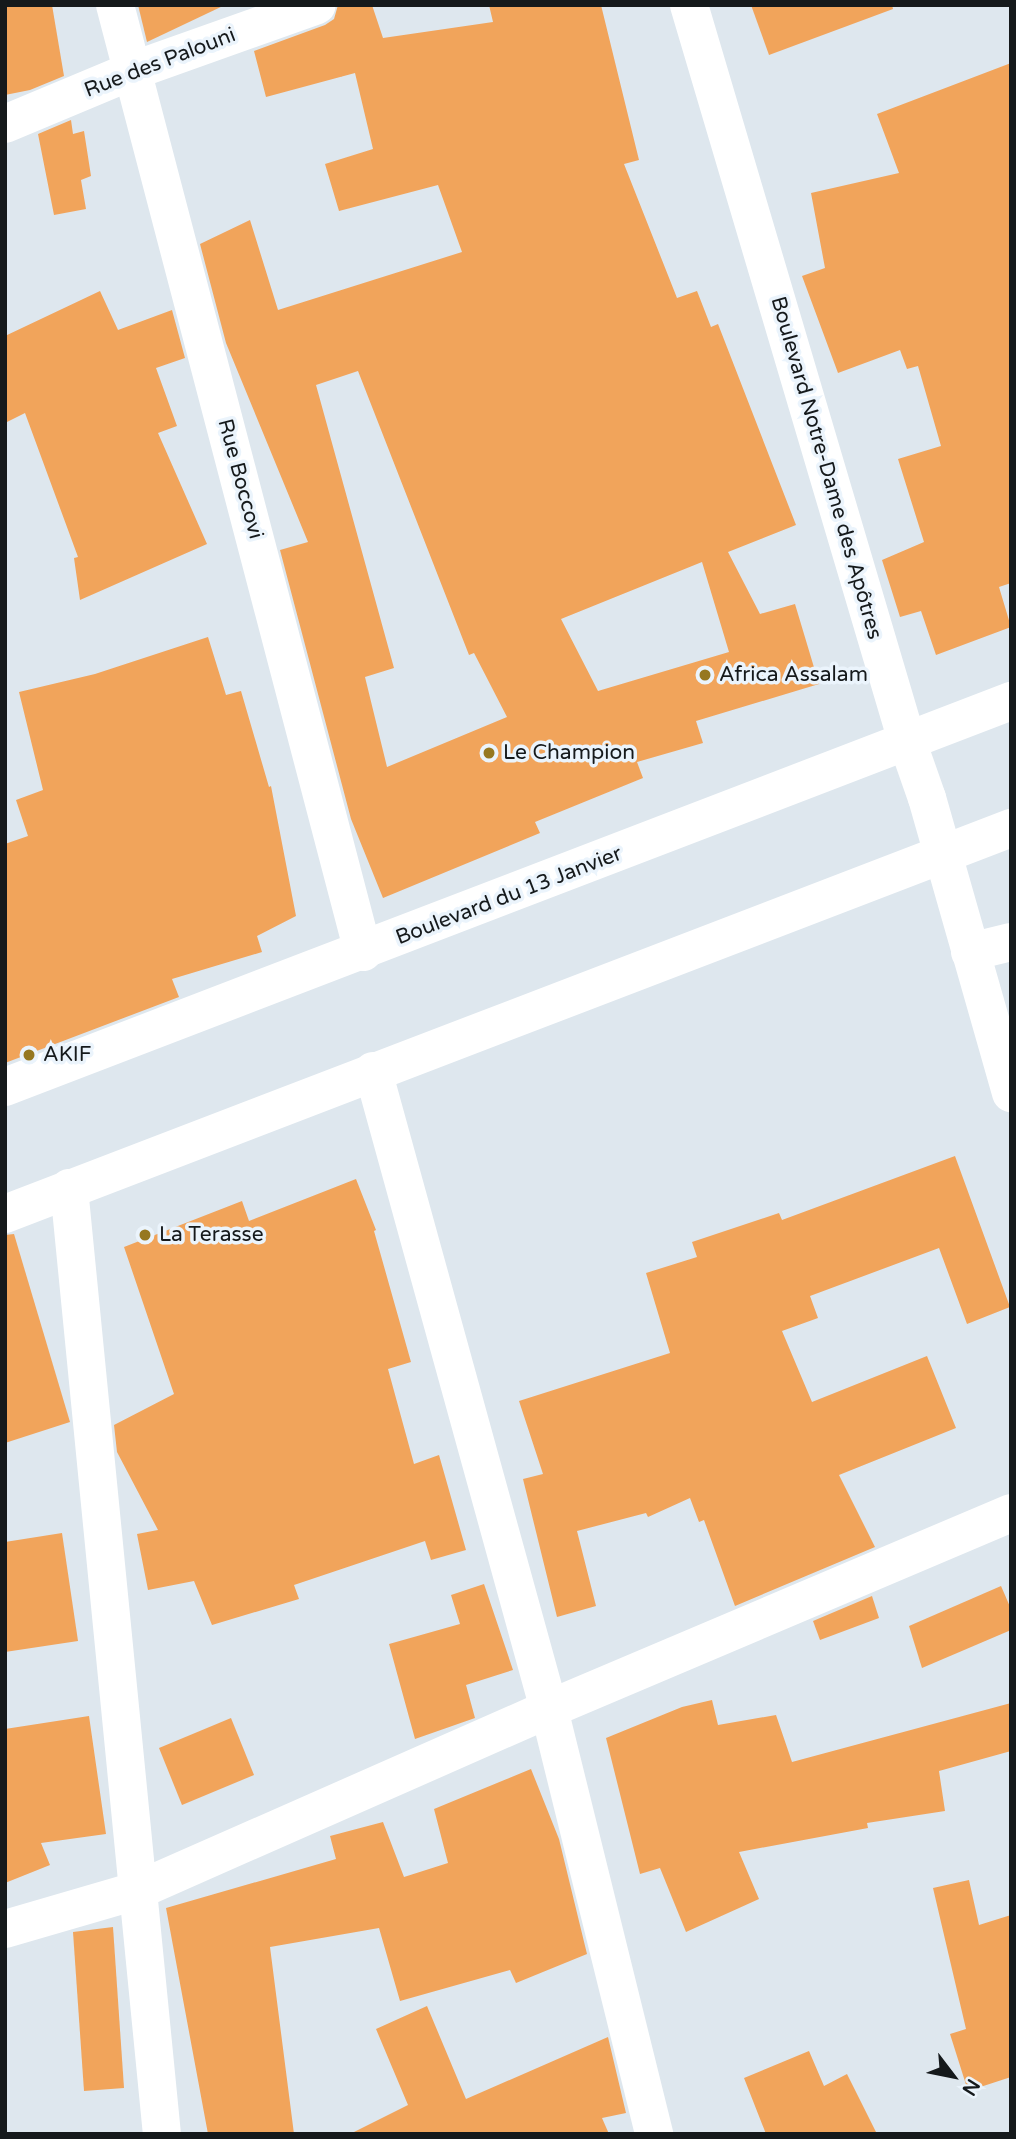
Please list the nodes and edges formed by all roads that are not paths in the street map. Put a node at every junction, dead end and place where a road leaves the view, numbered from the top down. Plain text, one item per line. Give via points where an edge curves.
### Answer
1 (115, 5) edge
2 (317, 5) edge
3 (689, 5) edge
4 (132, 71) junction
5 (5, 124) edge
6 (1011, 701) edge
7 (907, 741) junction
8 (1011, 828) edge
9 (943, 856) junction
10 (1011, 942) edge
11 (363, 952) junction
12 (970, 952) junction
13 (373, 1071) junction
14 (5, 1087) edge
15 (1011, 1093) edge
16 (69, 1188) junction
17 (5, 1214) edge
18 (1011, 1513) edge
19 (549, 1709) junction
20 (136, 1891) junction
21 (5, 1929) edge
22 (162, 2134) edge
23 (654, 2134) edge

1 - 4 main road, Rue Boccovi
2 - 4 main road, Rue des Palouni
3 - 7 main road, Boulevard Notre-Dame des Apôtres
4 - 5 main road, Rue des Palouni
4 - 11 main road, Rue Boccovi
6 - 7 main road, Boulevard du 13 Janvier
7 - 9 main road, Boulevard Notre-Dame des Apôtres
7 - 11 main road, Boulevard du 13 Janvier
8 - 9 main road
9 - 12 main road, Boulevard Notre-Dame des Apôtres
9 - 13 main road
10 - 12 main road
11 - 14 main road, Boulevard du 13 Janvier
12 - 15 main road, Boulevard Notre-Dame des Apôtres
13 - 16 main road
13 - 19 main road
16 - 17 main road
16 - 20 main road
18 - 19 main road
19 - 20 main road
19 - 23 main road
20 - 21 main road
20 - 22 main road

